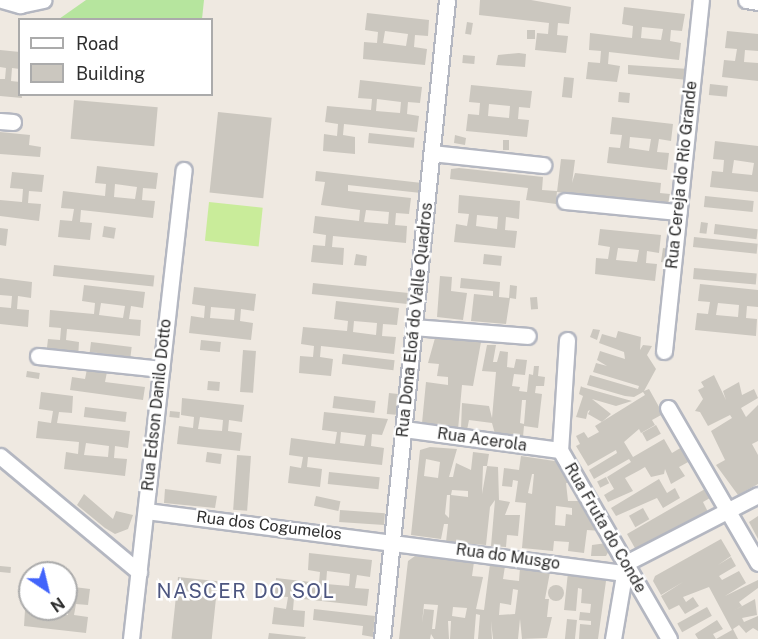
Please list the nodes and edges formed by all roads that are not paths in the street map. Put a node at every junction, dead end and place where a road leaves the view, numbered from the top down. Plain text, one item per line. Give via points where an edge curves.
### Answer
1 (2, 0) edge
2 (43, 0) edge
3 (447, 0) edge
4 (701, 0) edge
5 (746, 0) edge
6 (758, 2) edge
7 (432, 153) junction
8 (543, 165) dead end
9 (184, 171) dead end
10 (565, 201) dead end
11 (678, 212) junction
12 (414, 327) junction
13 (528, 336) dead end
14 (567, 340) dead end
15 (664, 351) dead end
16 (38, 356) dead end
17 (161, 369) junction
18 (668, 408) dead end
19 (404, 429) junction
20 (560, 450) junction
21 (0, 456) edge
22 (758, 495) edge
23 (728, 509) junction
24 (146, 511) junction
25 (392, 541) junction
26 (758, 562) edge
27 (624, 568) junction
28 (139, 572) junction
29 (131, 639) edge
30 (382, 639) edge
31 (613, 639) edge
32 (669, 639) edge

1 - 2 street via 20,5
3 - 7 street, Rua Dona Eloá do Valle Quadros
4 - 11 street, Rua Cereja do Rio Grande
5 - 6 street
7 - 8 street
7 - 12 street, Rua Dona Eloá do Valle Quadros
9 - 17 street, Rua Edson Danilo Dotto
10 - 11 street
11 - 15 street, Rua Cereja do Rio Grande
12 - 13 street
12 - 19 street, Rua Dona Eloá do Valle Quadros
14 - 20 street, Rua Fruta do Conde
16 - 17 street
17 - 24 street, Rua Edson Danilo Dotto
18 - 23 street
19 - 20 street, Rua Acerola
19 - 25 street, Rua Dona Eloá do Valle Quadros
20 - 27 street, Rua Fruta do Conde
21 - 28 street
22 - 23 street
23 - 26 street
23 - 27 street
24 - 25 street, Rua dos Cogumelos
24 - 28 street, Rua Edson Danilo Dotto
25 - 27 street, Rua do Musgo
25 - 30 street, Rua Dona Eloá do Valle Quadros
27 - 31 street
27 - 32 street, Rua Fruta do Conde
28 - 29 street, Rua Edson Danilo Dotto

